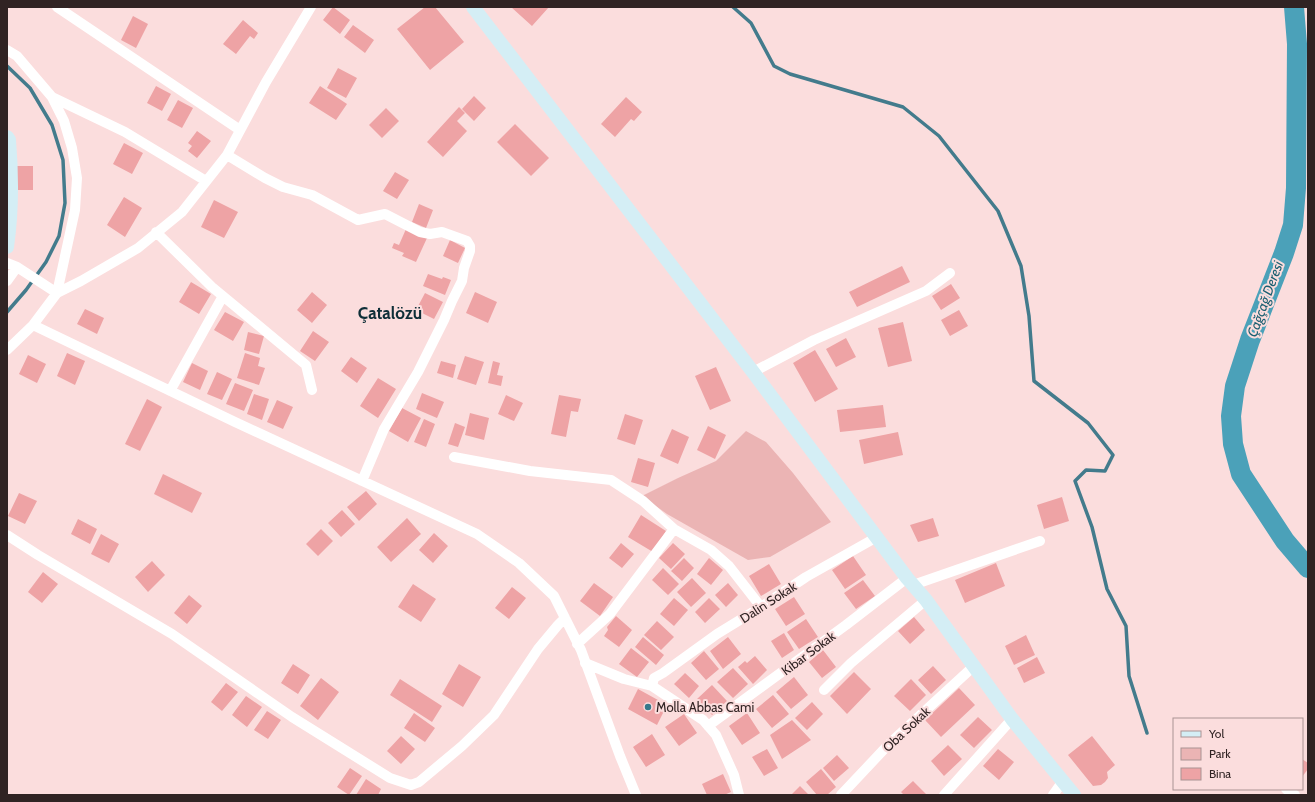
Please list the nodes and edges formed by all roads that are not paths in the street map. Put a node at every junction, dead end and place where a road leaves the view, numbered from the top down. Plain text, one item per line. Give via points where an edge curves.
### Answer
1 (57, 7) edge
2 (311, 7) edge
3 (473, 7) edge
4 (7, 50) edge
5 (52, 96) junction
6 (240, 130) junction
7 (7, 137) edge
8 (227, 155) junction
9 (206, 181) junction
10 (156, 232) junction
11 (7, 247) edge
12 (12, 265) edge
13 (950, 273) dead end
14 (7, 281) edge
15 (57, 293) junction
16 (223, 296) junction
17 (33, 325) junction
18 (7, 350) edge
19 (752, 372) junction
20 (312, 390) dead end
21 (170, 391) junction
22 (454, 457) dead end
23 (362, 481) junction
24 (674, 529) junction
25 (7, 535) edge
26 (877, 537) junction
27 (1040, 541) dead end
28 (910, 582) junction
29 (926, 600) junction
30 (761, 607) junction
31 (565, 618) junction
32 (577, 644) junction
33 (585, 663) junction
34 (974, 666) junction
35 (652, 686) junction
36 (824, 690) dead end
37 (1012, 719) junction
38 (708, 726) junction
39 (1063, 781) junction
40 (636, 795) edge
41 (739, 795) edge
42 (841, 795) edge
43 (944, 795) edge
44 (1053, 795) edge
45 (1074, 795) edge

1 - 6 street
2 - 6 street
3 - 19 main road
4 - 5 street via 17,56
5 - 9 street via 125,132
5 - 15 street via 64,121 77,178 75,210
6 - 8 street
7 - 11 main road via 11,164
8 - 9 street
8 - 23 street via 283,187 312,195 358,220 385,214 420,232 442,232 467,241 470,246 462,280 444,320 418,372 384,429
9 - 10 street via 182,212
10 - 15 street via 138,248
10 - 16 street
12 - 14 street
12 - 15 street
13 - 19 street via 926,291 814,340
15 - 17 street
16 - 20 street via 306,365
16 - 21 street
17 - 18 street
17 - 21 street
19 - 26 main road
21 - 23 street
22 - 24 street via 530,471 611,480 643,501
23 - 31 street via 477,534 519,563 554,596
24 - 30 street via 710,550 729,566
24 - 32 street via 610,614
25 - 31 street via 38,556 172,634 292,717 390,778 411,785 419,782 462,746 494,715 538,649
26 - 28 main road
26 - 30 street, Dalin Sokak via 806,577
27 - 28 street, Kibar Sokak
28 - 29 main road
28 - 38 street, Kibar Sokak via 846,625
29 - 34 main road
29 - 36 street via 851,663
30 - 35 street, Dalin Sokak via 654,678
31 - 32 street
32 - 33 street
33 - 35 street via 624,679
33 - 40 street
34 - 37 main road
34 - 42 street, Oba Sokak via 890,744
35 - 38 street
37 - 39 main road
37 - 43 street
38 - 41 street via 716,735 734,775
39 - 44 street
39 - 45 main road

